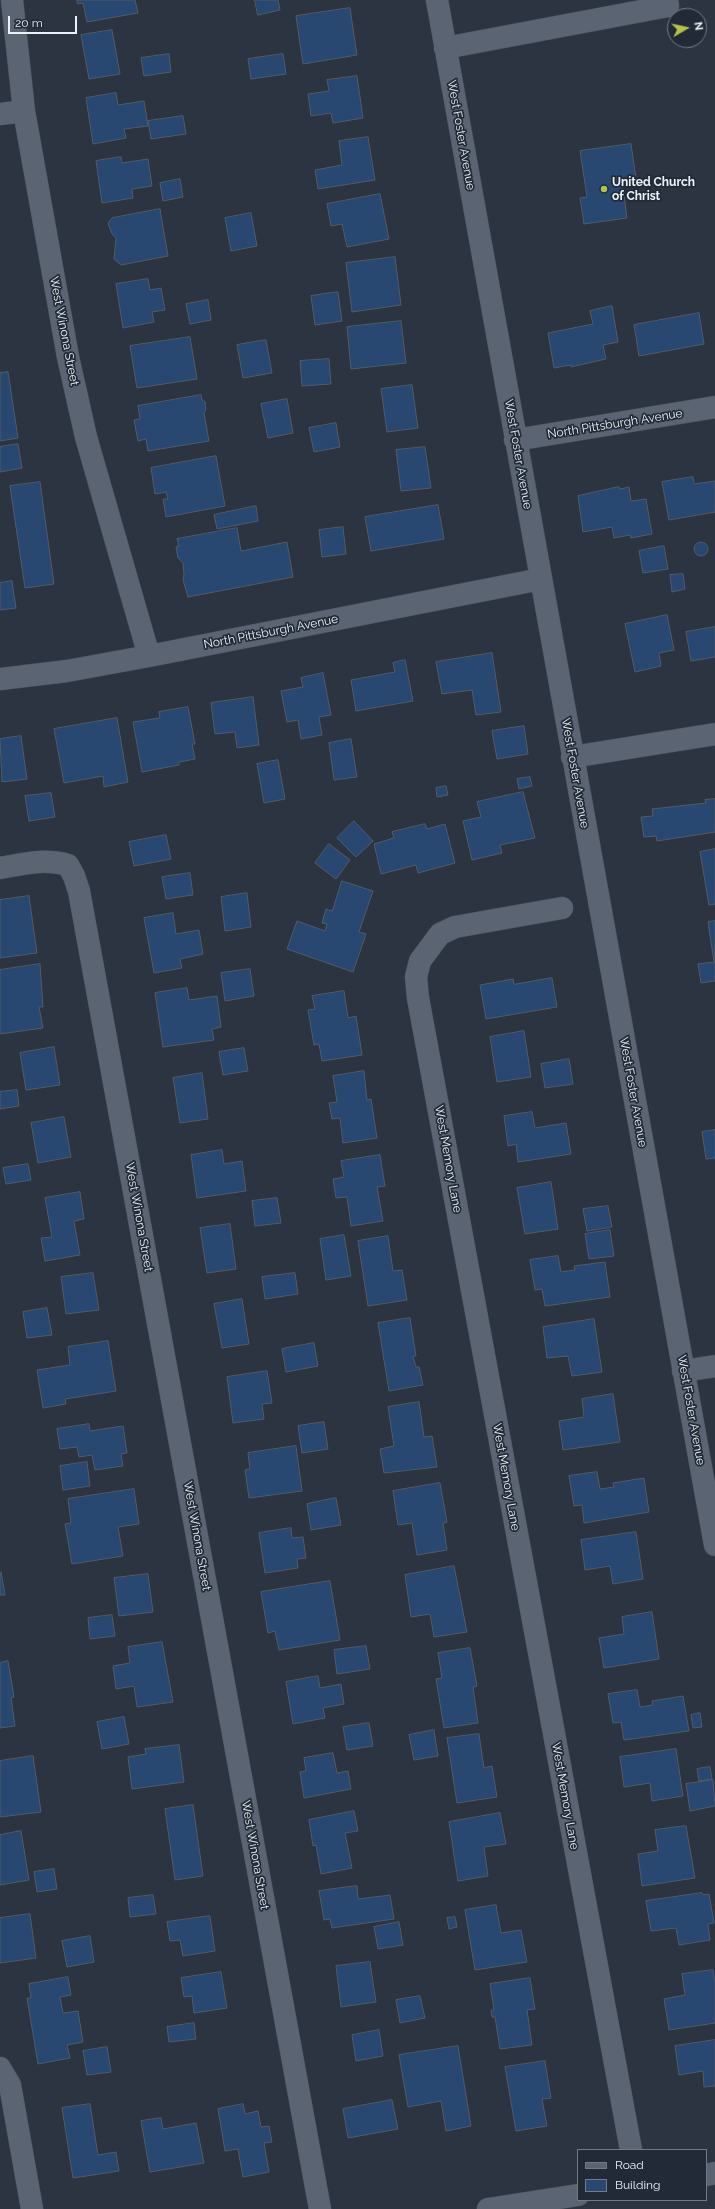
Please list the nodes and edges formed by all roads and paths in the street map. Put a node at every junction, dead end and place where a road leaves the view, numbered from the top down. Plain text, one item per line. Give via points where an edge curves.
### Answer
1 (12, 0) edge
2 (437, 0) edge
3 (667, 0) edge
4 (445, 48) junction
5 (24, 111) junction
6 (0, 114) edge
7 (715, 407) edge
8 (515, 440) junction
9 (541, 579) junction
10 (149, 656) junction
11 (0, 679) edge
12 (715, 734) edge
13 (572, 757) junction
14 (0, 868) edge
15 (562, 908) dead end
16 (715, 1366) edge
17 (683, 1371) junction
18 (715, 1545) edge
19 (0, 2068) edge
20 (631, 2149) edge
21 (577, 2195) edge
22 (32, 2209) edge
23 (320, 2209) edge
24 (488, 2209) edge

1 - 5 street, West Winona Street
2 - 4 street, West Foster Avenue
3 - 4 street via 668,6
4 - 8 street, West Foster Avenue
5 - 6 street
5 - 10 street, West Winona Street via 54,287 86,437
7 - 8 street, North Pittsburgh Avenue
8 - 9 street, West Foster Avenue
9 - 10 street, North Pittsburgh Avenue
9 - 13 street, West Foster Avenue
10 - 11 street, North Pittsburgh Avenue via 67,671
12 - 13 street
13 - 17 street, West Foster Avenue
14 - 23 street, West Winona Street via 41,861 68,865 79,891
15 - 20 street, West Memory Lane via 455,927 440,934 420,961 416,977
16 - 17 street
17 - 18 street, West Foster Avenue
19 - 22 street via 10,2085
21 - 24 street

